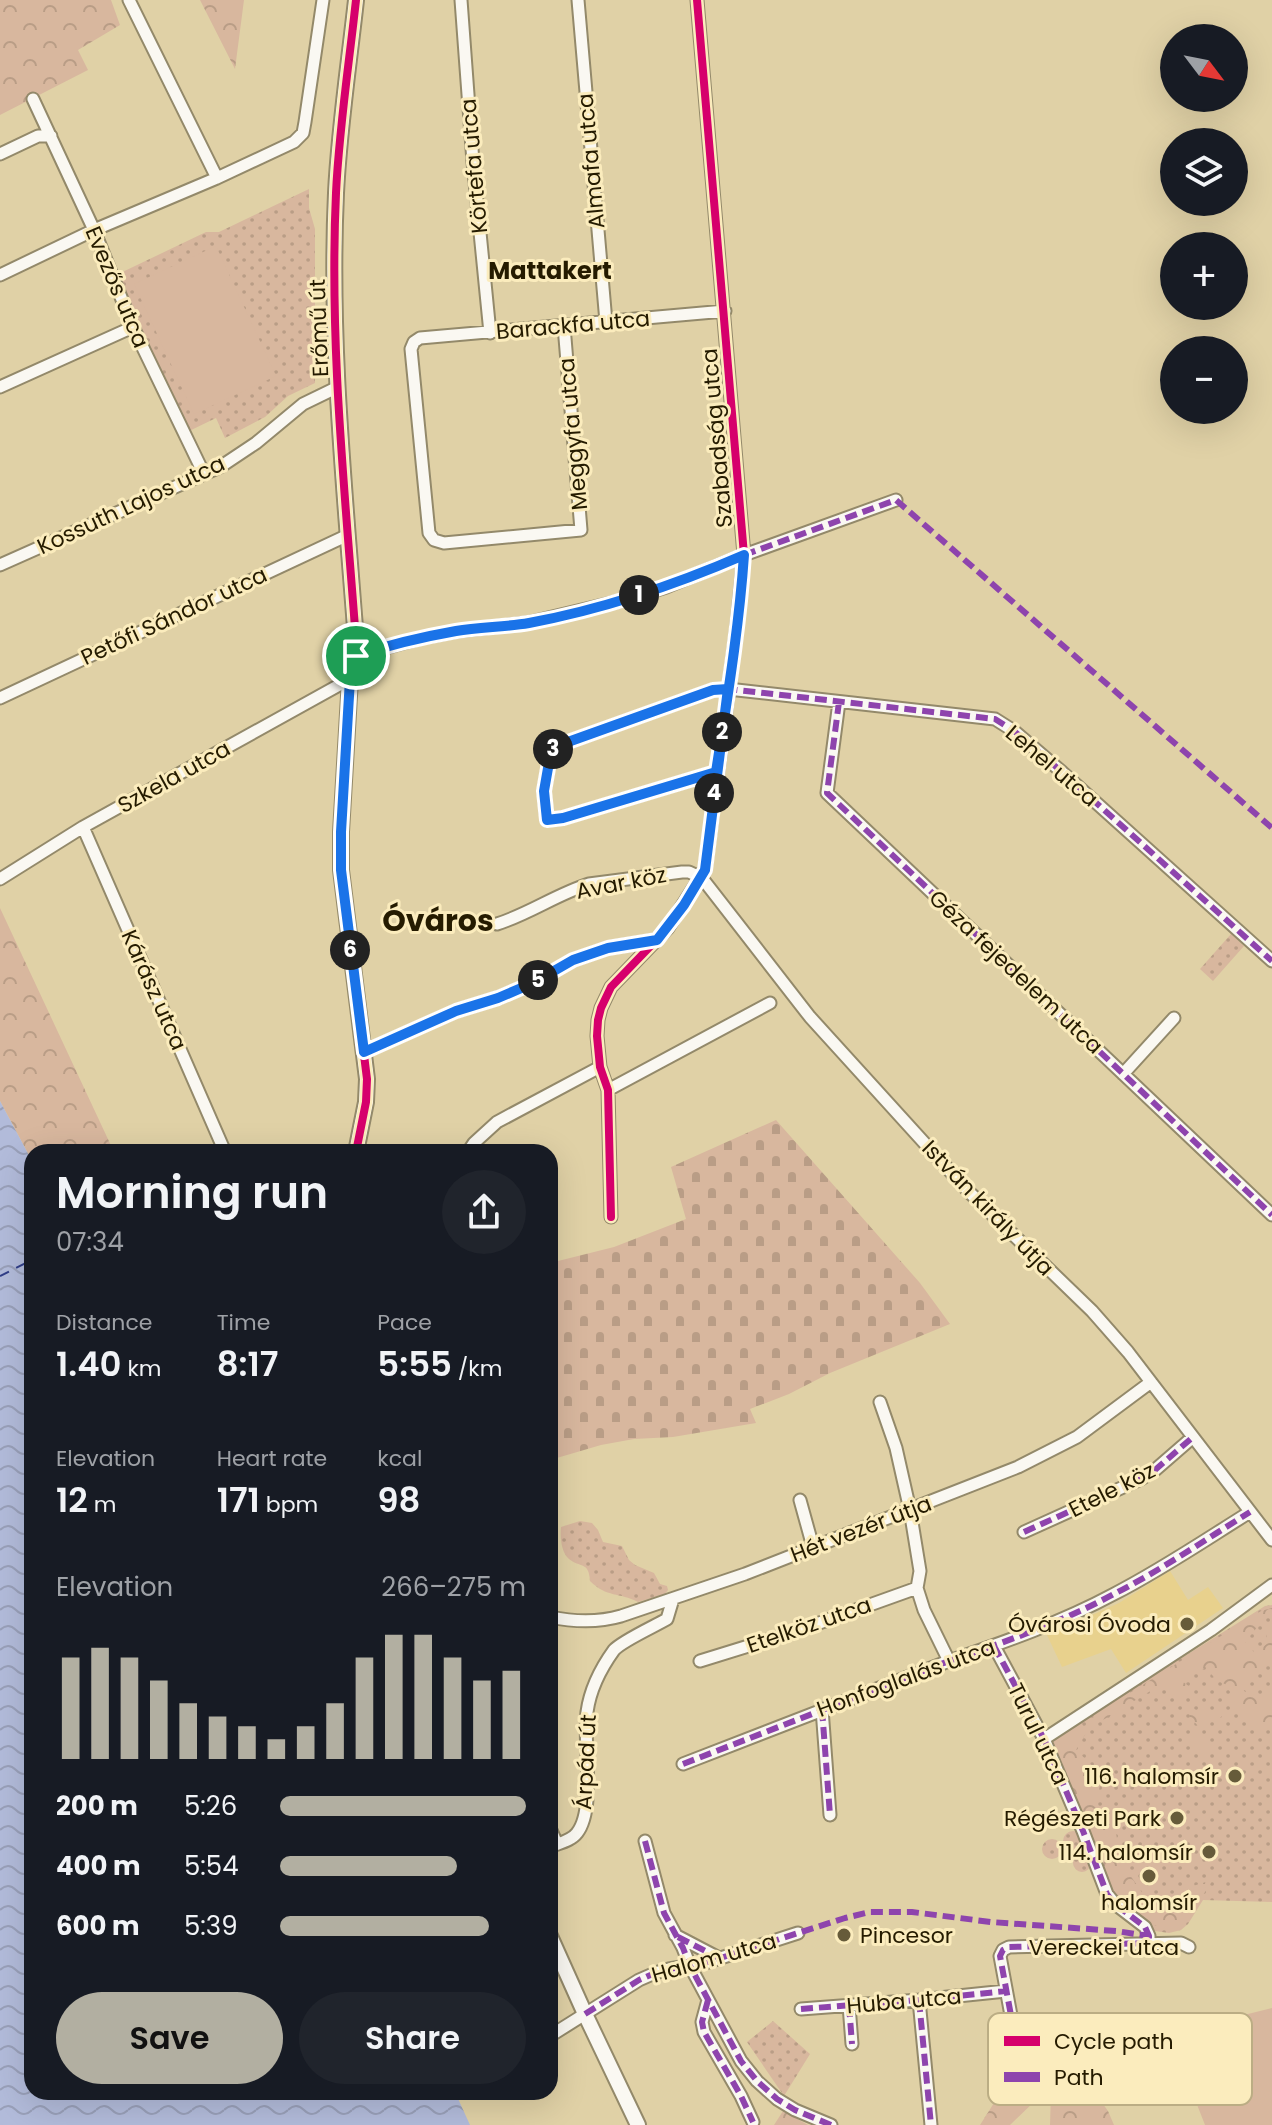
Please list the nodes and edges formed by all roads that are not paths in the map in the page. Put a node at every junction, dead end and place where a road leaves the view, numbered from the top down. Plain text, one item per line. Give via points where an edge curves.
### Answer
1 (129, 0) edge
2 (323, 0) edge
3 (356, 0) edge
4 (461, 0) edge
5 (578, 0) edge
6 (697, 0) edge
7 (33, 99) dead end
8 (51, 136) junction
9 (0, 154) edge
10 (217, 178) junction
11 (94, 230) junction
12 (0, 275) edge
13 (725, 311) junction
14 (606, 322) junction
15 (564, 326) junction
16 (133, 327) junction
17 (490, 333) junction
18 (420, 338) joint
19 (0, 387) edge
20 (338, 387) junction
21 (204, 474) junction
22 (896, 500) dead end
23 (348, 535) junction
24 (744, 555) junction
25 (0, 565) edge
26 (356, 656) junction
27 (350, 679) junction
28 (728, 689) junction
29 (0, 698) edge
30 (839, 702) junction
31 (716, 772) junction
32 (83, 827) junction
33 (702, 878) junction
34 (0, 879) edge
35 (497, 924) dead end
36 (657, 940) junction
37 (1272, 961) edge
38 (770, 1003) dead end
39 (1174, 1018) dead end
40 (364, 1052) junction
41 (600, 1067) junction
42 (1123, 1074) junction
43 (608, 1090) junction
44 (222, 1144) edge
45 (358, 1144) edge
46 (473, 1144) edge
47 (1272, 1215) edge
48 (611, 1217) dead end
49 (1151, 1382) junction
50 (880, 1402) dead end
51 (1193, 1437) junction
52 (800, 1500) dead end
53 (910, 1510) junction
54 (1250, 1512) junction
55 (1024, 1532) dead end
56 (1272, 1540) edge
57 (813, 1547) junction
58 (1272, 1585) edge
59 (917, 1588) junction
60 (673, 1599) junction
61 (558, 1618) edge
62 (994, 1646) junction
63 (700, 1661) dead end
64 (949, 1661) junction
65 (822, 1709) junction
66 (1044, 1739) junction
67 (683, 1764) dead end
68 (830, 1815) dead end
69 (645, 1841) dead end
70 (558, 1844) edge
71 (798, 1933) dead end
72 (675, 1935) junction
73 (1149, 1943) junction
74 (1189, 1947) dead end
75 (558, 1954) edge
76 (719, 1958) junction
77 (690, 1966) junction
78 (1006, 1991) junction
79 (708, 2000) junction
80 (919, 2000) junction
81 (849, 2005) junction
82 (801, 2009) dead end
83 (1010, 2013) edge
84 (585, 2014) junction
85 (558, 2031) edge
86 (852, 2044) dead end
87 (753, 2122) dead end
88 (638, 2125) edge
89 (831, 2125) edge
90 (931, 2125) edge

1 - 10 street
2 - 10 street via 303,133
3 - 20 street, Erőmű út via 336,191
4 - 17 street, Körtefa utca
5 - 14 street, Almafa utca
6 - 13 street, Szabadság utca
7 - 8 street, Evezős utca
8 - 9 street via 38,136
8 - 11 street, Evezős utca
10 - 11 street
11 - 12 street
11 - 16 street, Evezős utca
13 - 14 street, Barackfa utca
13 - 24 street, Szabadság utca
14 - 15 street, Barackfa utca
15 - 17 street, Barackfa utca
15 - 18 street, Meggyfa utca via 581,530 444,543 429,533 411,349
16 - 19 street
16 - 21 street, Evezős utca
17 - 18 street, Barackfa utca
20 - 21 street, Kossuth Lajos utca via 303,404 248,448
20 - 23 street, Erőmű út
21 - 25 street, Kossuth Lajos utca
22 - 24 street
23 - 26 street, Erőmű út
23 - 29 street, Petőfi Sándor utca
24 - 26 street via 666,587 593,608 421,638
24 - 28 street, Szabadság utca
26 - 27 street, Erőmű út
27 - 32 street, Szkela utca
27 - 40 street, Erőmű út via 341,870
28 - 30 street, Lehel utca
28 - 31 street, Szabadság utca
28 - 31 street via 554,747 544,791 547,820
30 - 37 street, Lehel utca via 995,719 1062,772
30 - 42 street, Géza fejedelem utca via 827,793
31 - 33 street, Szabadság utca
32 - 34 street, Szkela utca
32 - 44 street, Kárász utca
33 - 35 street, Avar köz via 682,872 589,884
33 - 36 street, Szabadság utca
33 - 49 street, István király útja via 810,1017 986,1210 1101,1322
36 - 40 street via 573,960 533,983
36 - 41 street, Szabadság utca via 604,998 598,1020
38 - 43 street
39 - 42 street
40 - 45 street, Erőmű út via 366,1102
41 - 43 street, Szabadság utca
41 - 46 street via 497,1122
42 - 47 street, Géza fejedelem utca
43 - 48 street, Szabadság utca
49 - 51 street, István király útja
49 - 53 street, Hét vezér útja via 1054,1449
50 - 53 street
51 - 54 street, István király útja
51 - 55 street, Etele köz via 1141,1479
52 - 57 street
53 - 57 street, Hét vezér útja
53 - 59 street via 920,1571
54 - 56 street, István király útja
54 - 62 street, Honfoglalás utca via 1112,1596
57 - 60 street, Hét vezér útja
58 - 66 street
59 - 63 street, Etelköz utca
59 - 64 street
60 - 61 street, Hét vezér útja via 603,1621
60 - 70 street, Árpád út via 667,1619 619,1646 598,1678 587,1714 586,1810 572,1838
62 - 64 street, Honfoglalás utca
62 - 66 street, Turul utca
64 - 65 street, Honfoglalás utca
65 - 67 street, Honfoglalás utca
65 - 68 street
66 - 73 street, Turul utca via 1107,1894 1145,1927
69 - 72 street
71 - 76 street, Halom utca
72 - 76 street
72 - 77 street
73 - 74 street, Vereckei utca
73 - 78 street, Vereckei utca via 1009,1947 1000,1956
75 - 84 street
76 - 77 street, Halom utca
77 - 79 street
77 - 84 street, Halom utca via 639,1980
78 - 80 street, Huba utca
78 - 83 street, Vereckei utca
79 - 87 street via 704,2032
79 - 89 street via 757,2081 795,2110
80 - 81 street, Huba utca
80 - 90 street
81 - 82 street, Huba utca
81 - 86 street
84 - 85 street, Halom utca
84 - 88 street

